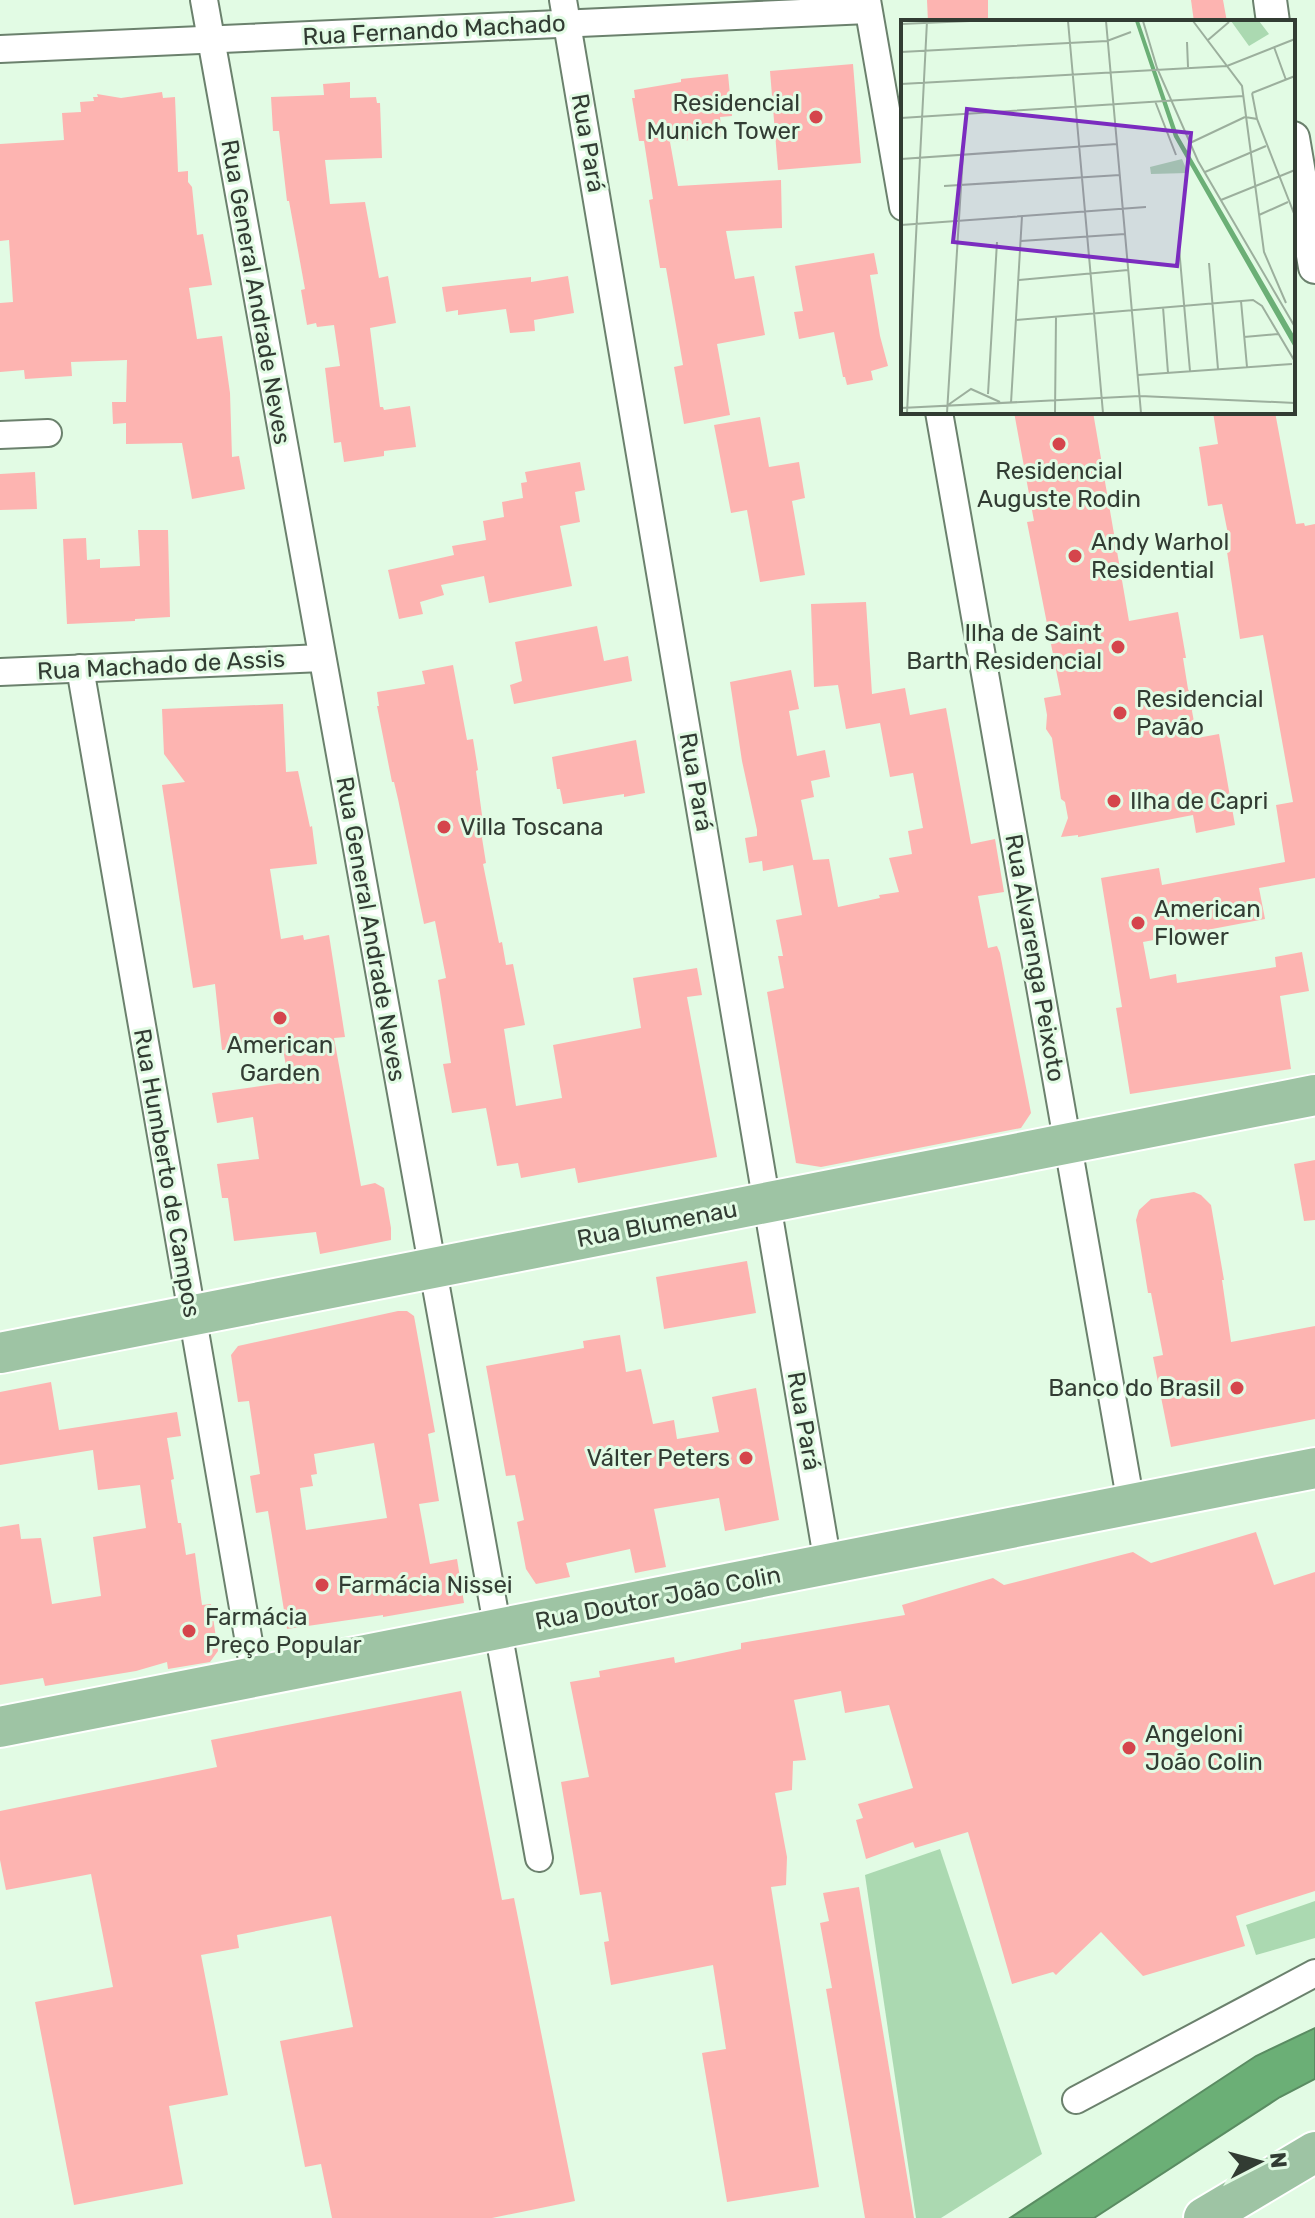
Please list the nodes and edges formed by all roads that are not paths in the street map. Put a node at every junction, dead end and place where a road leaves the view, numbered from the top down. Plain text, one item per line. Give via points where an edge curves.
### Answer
1 (204, 0) edge
2 (1270, 0) edge
3 (868, 5) edge
4 (565, 12) edge
5 (1273, 20) edge
6 (211, 39) junction
7 (0, 49) edge
8 (1295, 150) edge
9 (901, 195) edge
10 (1315, 267) edge
11 (939, 414) edge
12 (48, 433) dead end
13 (0, 435) edge
14 (322, 658) junction
15 (80, 668) junction
16 (0, 672) edge
17 (1315, 1095) edge
18 (1068, 1144) junction
19 (767, 1203) junction
20 (433, 1269) junction
21 (192, 1316) junction
22 (0, 1353) edge
23 (1315, 1468) edge
24 (1131, 1504) junction
25 (828, 1564) junction
26 (498, 1629) junction
27 (255, 1677) junction
28 (0, 1727) edge
29 (539, 1858) dead end
30 (1315, 1973) edge
31 (1076, 2100) dead end
32 (1315, 2152) edge
33 (1207, 2217) edge

1 - 6 street, Rua General Andrade Neves
2 - 5 street
3 - 4 street, Rua Fernando Machado
3 - 9 street
4 - 6 street, Rua Fernando Machado
4 - 19 street, Rua Pará
6 - 7 street, Rua Fernando Machado
6 - 14 street, Rua General Andrade Neves
8 - 10 street
11 - 18 street, Rua Alvarenga Peixoto
12 - 13 street
14 - 15 street, Rua Machado de Assis
14 - 20 street, Rua General Andrade Neves
15 - 16 street, Rua Machado de Assis
15 - 21 street, Rua Humberto de Campos
17 - 18 main road, Rua Blumenau
18 - 19 main road, Rua Blumenau
18 - 24 street, Rua Alvarenga Peixoto
19 - 20 main road, Rua Blumenau
19 - 25 street, Rua Pará
20 - 21 main road, Rua Blumenau
20 - 26 street, Rua General Andrade Neves
21 - 22 main road, Rua Blumenau
21 - 27 street, Rua Humberto de Campos
23 - 24 main road, Rua Doutor João Colin
24 - 25 main road, Rua Doutor João Colin
25 - 26 main road, Rua Doutor João Colin
26 - 27 main road, Rua Doutor João Colin
26 - 29 street, Rua General Andrade Neves
27 - 28 main road, Rua Doutor João Colin
30 - 31 street
32 - 33 main road

